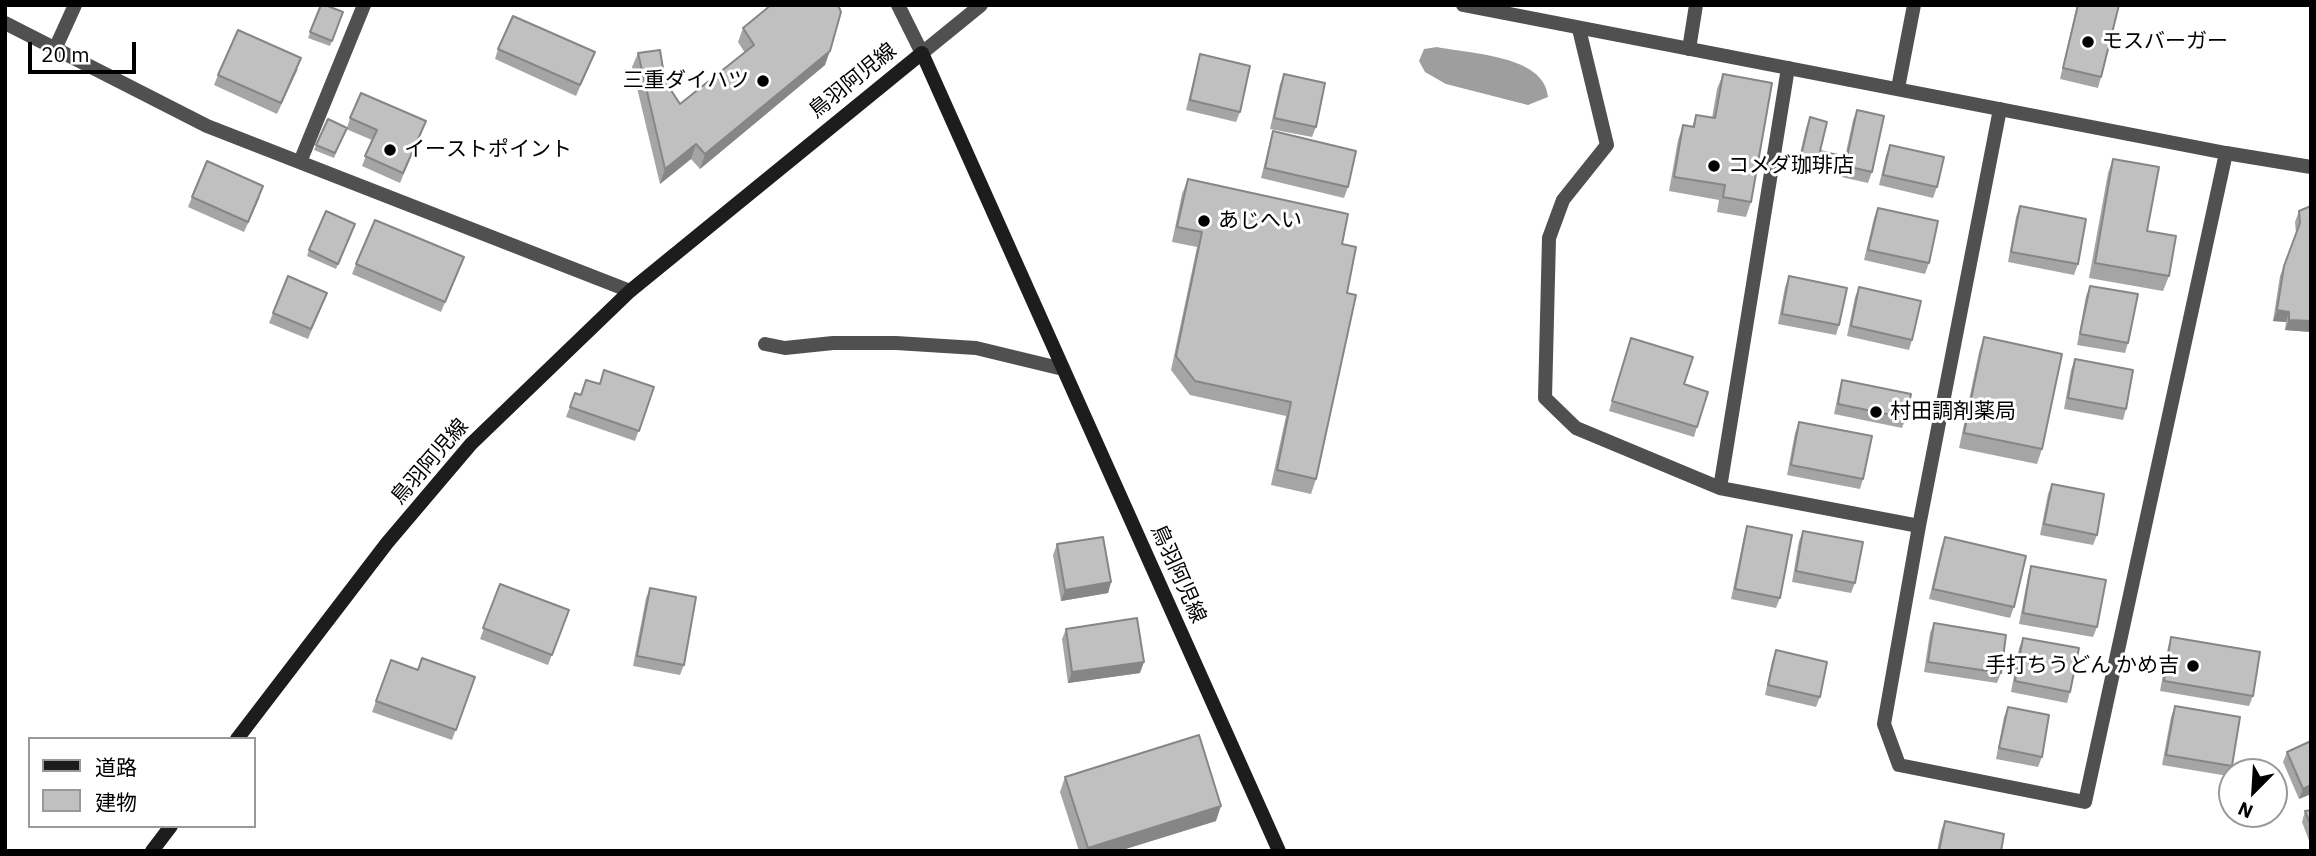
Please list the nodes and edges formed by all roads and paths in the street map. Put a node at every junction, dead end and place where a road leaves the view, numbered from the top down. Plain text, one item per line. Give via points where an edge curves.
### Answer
1 (75, 5) edge
2 (364, 5) edge
3 (898, 5) edge
4 (981, 5) edge
5 (1463, 5) edge
6 (1696, 5) edge
7 (1914, 5) edge
8 (5, 23) edge
9 (1579, 29) junction
10 (55, 49) junction
11 (1689, 49) junction
12 (922, 53) junction
13 (1788, 68) junction
14 (1898, 88) junction
15 (2000, 109) junction
16 (2226, 153) junction
17 (300, 162) junction
18 (2311, 167) edge
19 (630, 290) junction
20 (765, 345) dead end
21 (1063, 369) junction
22 (1720, 488) junction
23 (1919, 526) junction
24 (239, 737) edge
25 (169, 828) edge
26 (152, 851) edge
27 (1279, 851) edge

1 - 10 street
2 - 17 street
3 - 12 street
4 - 12 street
5 - 9 street
6 - 11 street
7 - 14 street
8 - 10 street
9 - 11 street
9 - 22 street via 1607,145 1563,200 1549,238 1545,398 1576,428
10 - 17 street via 207,126
11 - 13 street
12 - 19 main road, 鳥羽阿児線
12 - 21 main road, 鳥羽阿児線
13 - 14 street
13 - 22 street
14 - 15 street
15 - 16 street
15 - 23 street
16 - 18 street
16 - 23 street via 2085,802 1899,765 1884,724
17 - 19 street
19 - 24 main road, 鳥羽阿児線 via 471,444 387,543
20 - 21 street via 896,343 976,348
21 - 27 main road, 鳥羽阿児線
22 - 23 street
25 - 26 main road

